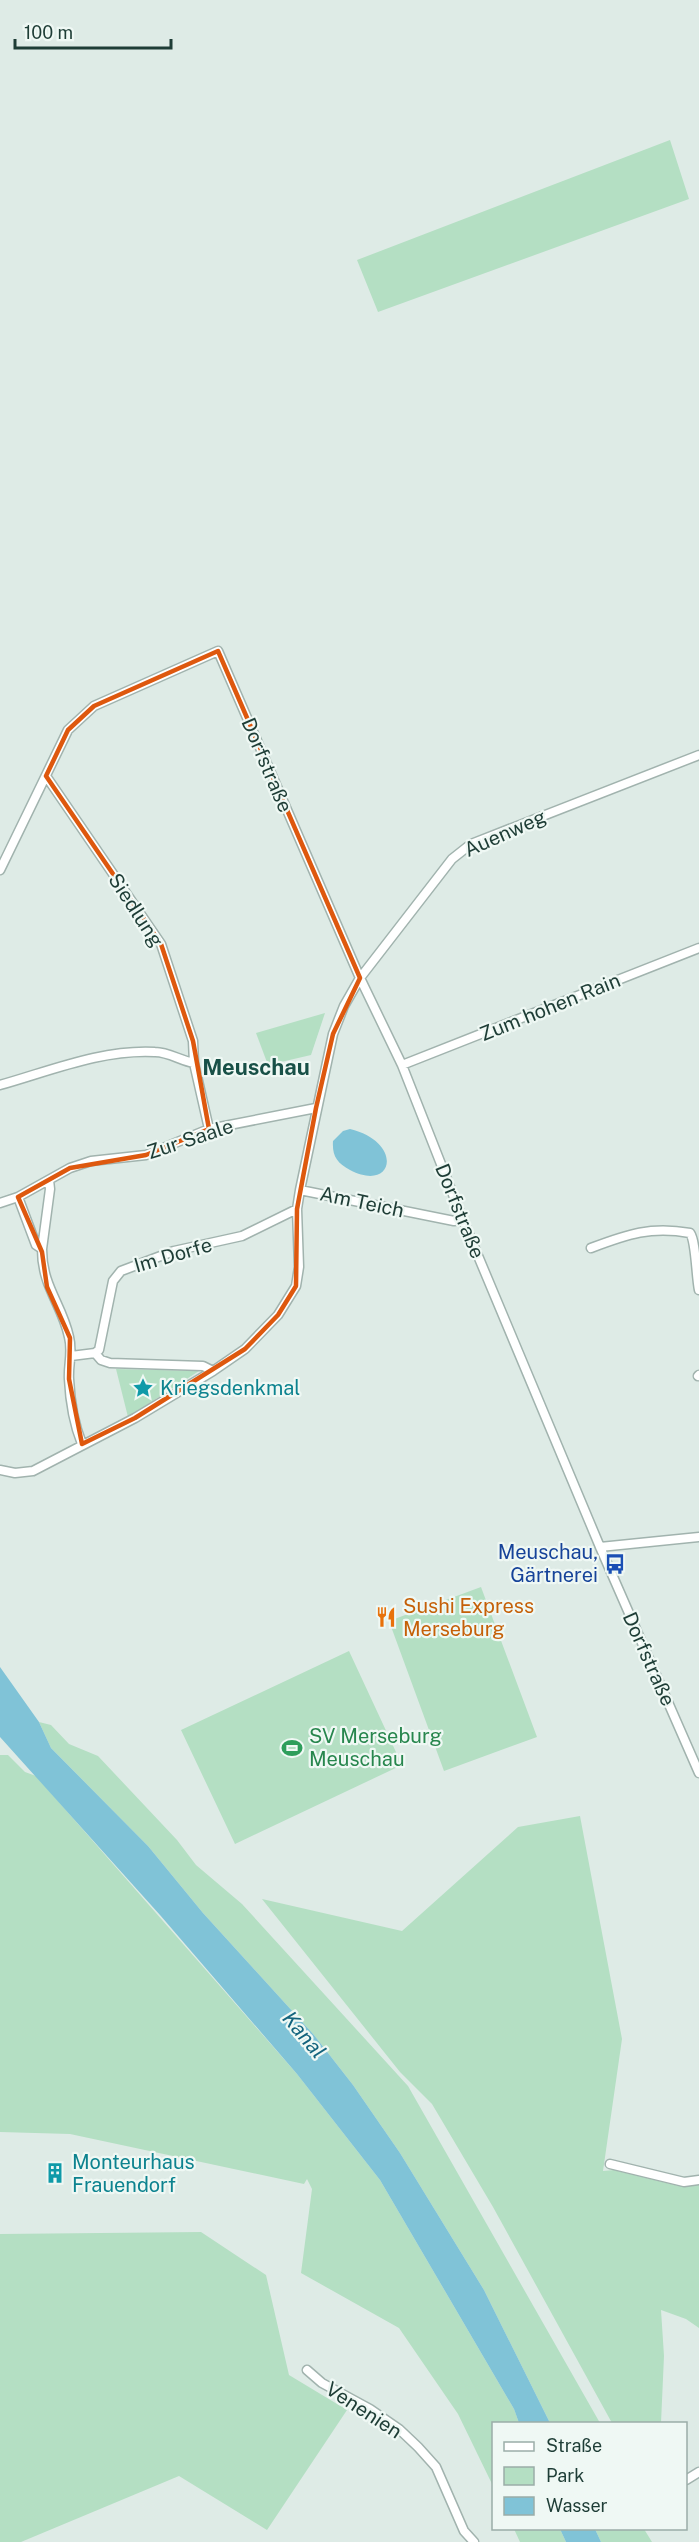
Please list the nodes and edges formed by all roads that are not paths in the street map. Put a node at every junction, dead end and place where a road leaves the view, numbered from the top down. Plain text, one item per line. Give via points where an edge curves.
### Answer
1 (699, 755) edge
2 (46, 776) junction
3 (0, 870) edge
4 (699, 948) edge
5 (360, 978) junction
6 (194, 1063) junction
7 (402, 1065) junction
8 (0, 1085) edge
9 (316, 1108) junction
10 (210, 1129) junction
11 (49, 1180) junction
12 (300, 1190) junction
13 (18, 1197) junction
14 (0, 1203) edge
15 (297, 1209) junction
16 (463, 1220) junction
17 (697, 1237) edge
18 (591, 1248) dead end
19 (42, 1249) junction
20 (699, 1290) edge
21 (95, 1353) junction
22 (71, 1356) junction
23 (213, 1371) junction
24 (82, 1444) junction
25 (0, 1470) edge
26 (699, 1537) edge
27 (600, 1547) junction
28 (699, 1773) edge
29 (610, 2164) dead end
30 (699, 2180) edge
31 (307, 2370) dead end
32 (474, 2542) edge

1 - 5 street, Auenweg via 463,849
2 - 3 street
2 - 5 street, Dorfstraße via 68,730 94,706 218,651
2 - 6 street, Siedlung via 161,944 193,1041
4 - 7 street, Zum hohen Rain
5 - 7 street, Dorfstraße
5 - 9 street, Am Teich via 333,1034
6 - 8 street via 155,1052 110,1054
6 - 10 street, Siedlung
7 - 16 street, Dorfstraße
9 - 10 street, Zur Saale
9 - 12 street, Am Teich
10 - 11 street, Zur Saale via 162,1150 91,1161
11 - 13 street, Zur Saale
11 - 19 street
12 - 15 street
12 - 16 street, Am Teich
13 - 14 street, Zur Saale
13 - 19 street via 36,1245
15 - 21 street, Im Dorfe via 242,1236 174,1251 121,1271 113,1281 102,1345
15 - 23 street via 299,1267 290,1299 245,1349
16 - 27 street, Dorfstraße
17 - 18 street via 650,1230
17 - 20 street via 695,1268
19 - 22 street via 44,1276 66,1325
21 - 22 street
21 - 23 street via 110,1363 203,1366
22 - 24 street via 69,1379
23 - 24 street via 135,1418
24 - 25 street via 33,1471
26 - 27 street
27 - 28 street, Dorfstraße
29 - 30 street via 684,2182
31 - 32 street, Venenien via 379,2416 418,2447 436,2467 464,2531

